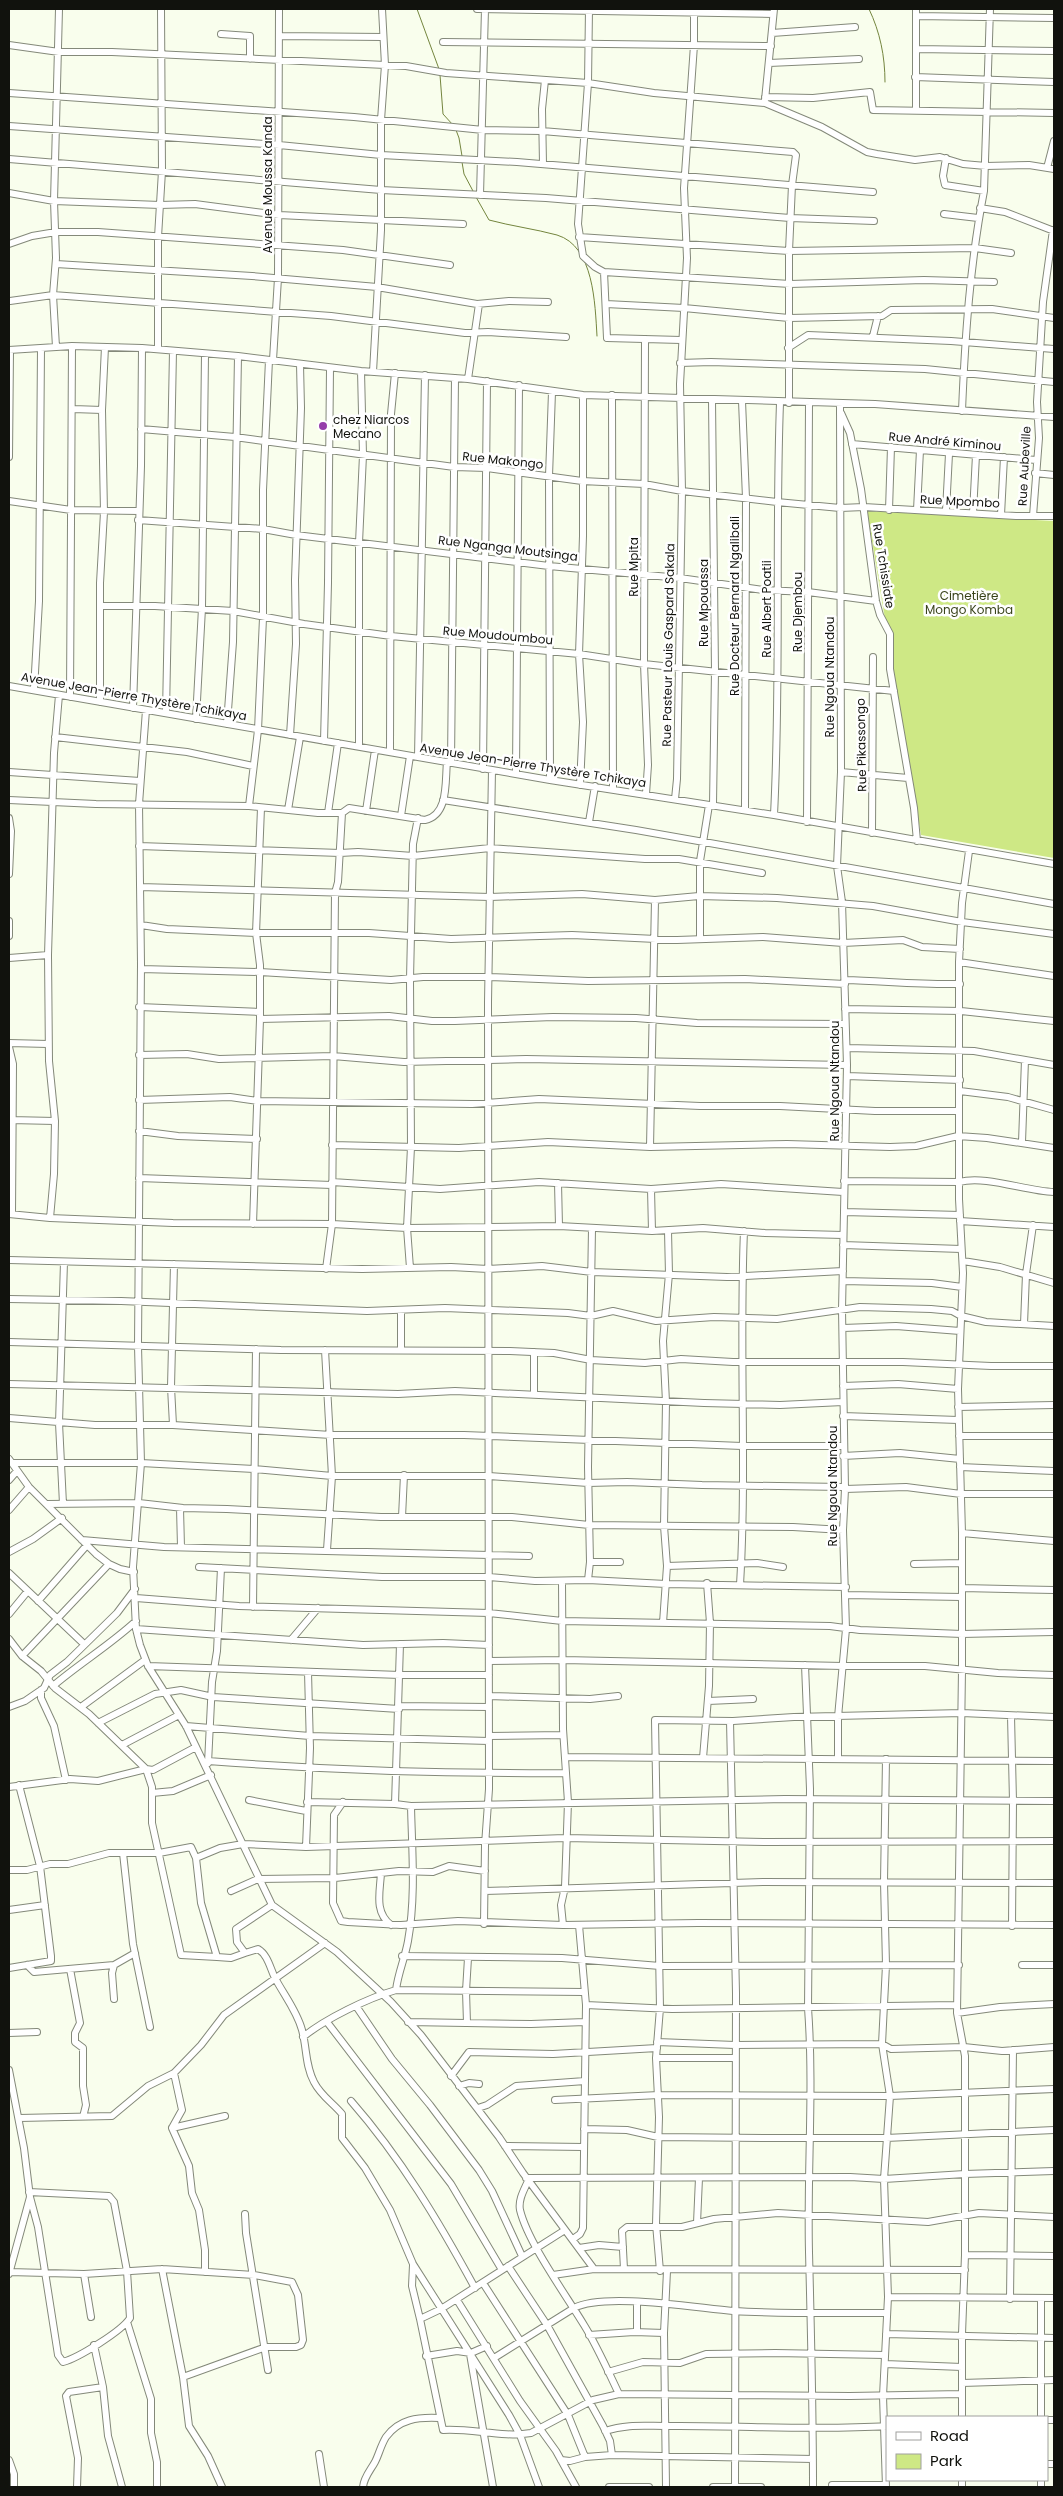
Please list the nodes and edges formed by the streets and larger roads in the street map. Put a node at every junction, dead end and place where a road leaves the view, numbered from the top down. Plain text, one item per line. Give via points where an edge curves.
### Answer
1 (59, 9) edge
2 (161, 9) edge
3 (279, 9) edge
4 (382, 9) edge
5 (477, 9) edge
6 (485, 9) edge
7 (990, 9) edge
8 (589, 10) edge
9 (694, 10) edge
10 (774, 11) edge
11 (916, 12) edge
12 (990, 18) junction
13 (1054, 18) edge
14 (855, 27) dead end
15 (772, 33) junction
16 (221, 34) dead end
17 (279, 36) junction
18 (383, 37) junction
19 (443, 42) dead end
20 (484, 42) junction
21 (589, 44) junction
22 (9, 45) edge
23 (694, 45) junction
24 (771, 46) junction
25 (988, 48) junction
26 (916, 49) junction
27 (1054, 51) edge
28 (59, 52) junction
29 (161, 55) junction
30 (250, 59) junction
31 (859, 59) dead end
32 (281, 60) junction
33 (768, 63) junction
34 (385, 65) junction
35 (484, 75) junction
36 (915, 77) junction
37 (546, 80) junction
38 (987, 81) junction
39 (1054, 82) edge
40 (588, 83) junction
41 (9, 93) edge
42 (57, 95) junction
43 (691, 96) junction
44 (765, 100) junction
45 (162, 103) junction
46 (916, 110) junction
47 (279, 112) junction
48 (986, 112) junction
49 (1054, 113) edge
50 (381, 120) junction
51 (9, 126) edge
52 (57, 129) junction
53 (483, 130) junction
54 (542, 131) junction
55 (584, 135) junction
56 (162, 138) junction
57 (1054, 141) edge
58 (686, 144) junction
59 (279, 145) junction
60 (381, 155) junction
61 (946, 158) junction
62 (9, 159) edge
63 (482, 162) junction
64 (56, 163) junction
65 (543, 164) junction
66 (986, 166) junction
67 (582, 168) junction
68 (1047, 168) junction
69 (1054, 169) edge
70 (162, 171) junction
71 (684, 176) junction
72 (278, 182) junction
73 (792, 185) junction
74 (381, 190) junction
75 (984, 191) junction
76 (873, 192) dead end
77 (9, 193) edge
78 (480, 195) junction
79 (54, 201) junction
80 (579, 202) junction
81 (160, 205) junction
82 (980, 208) junction
83 (685, 209) junction
84 (944, 214) dead end
85 (279, 215) junction
86 (790, 218) junction
87 (978, 218) junction
88 (380, 221) junction
89 (874, 221) dead end
90 (463, 224) dead end
91 (1054, 231) edge
92 (56, 232) junction
93 (158, 237) junction
94 (579, 237) junction
95 (687, 243) junction
96 (9, 244) edge
97 (278, 246) junction
98 (975, 248) junction
99 (788, 252) junction
100 (1011, 253) dead end
101 (379, 254) junction
102 (56, 264) junction
103 (450, 265) dead end
104 (158, 270) junction
105 (604, 272) junction
106 (687, 276) junction
107 (278, 278) junction
108 (971, 280) junction
109 (994, 282) dead end
110 (790, 284) junction
111 (377, 287) junction
112 (53, 295) junction
113 (10, 301) edge
114 (159, 302) junction
115 (548, 302) dead end
116 (479, 304) junction
117 (606, 304) junction
118 (684, 308) junction
119 (967, 308) junction
120 (275, 311) junction
121 (878, 316) junction
122 (1042, 316) junction
123 (789, 318) junction
124 (1054, 318) edge
125 (375, 321) junction
126 (474, 332) junction
127 (873, 336) junction
128 (566, 337) dead end
129 (645, 339) junction
130 (681, 340) junction
131 (964, 342) junction
132 (72, 346) junction
133 (56, 347) junction
134 (105, 347) junction
135 (41, 348) junction
136 (142, 348) junction
137 (788, 348) junction
138 (1040, 348) junction
139 (158, 349) junction
140 (1054, 349) edge
141 (10, 350) edge
142 (173, 351) junction
143 (205, 354) junction
144 (238, 356) junction
145 (271, 360) junction
146 (680, 363) junction
147 (300, 364) junction
148 (788, 364) junction
149 (330, 368) junction
150 (362, 371) junction
151 (373, 372) junction
152 (963, 372) junction
153 (394, 373) junction
154 (425, 375) junction
155 (455, 378) junction
156 (468, 379) junction
157 (1038, 380) junction
158 (487, 381) junction
159 (1054, 382) edge
160 (519, 385) junction
161 (552, 392) junction
162 (584, 395) junction
163 (612, 395) junction
164 (644, 396) junction
165 (681, 398) junction
166 (712, 400) junction
167 (742, 401) junction
168 (808, 402) junction
169 (780, 403) junction
170 (790, 403) junction
171 (840, 403) junction
172 (73, 409) junction
173 (102, 410) junction
174 (962, 410) junction
175 (840, 412) junction
176 (1037, 416) junction
177 (1054, 417) edge
178 (141, 429) junction
179 (171, 431) junction
180 (203, 434) junction
181 (235, 437) junction
182 (266, 441) junction
183 (852, 444) junction
184 (300, 446) junction
185 (891, 447) junction
186 (328, 449) junction
187 (920, 450) junction
188 (949, 454) junction
189 (363, 455) junction
190 (976, 455) junction
191 (9, 456) edge
192 (1004, 457) junction
193 (392, 458) junction
194 (1036, 460) junction
195 (424, 462) junction
196 (454, 466) junction
197 (486, 468) junction
198 (518, 473) junction
199 (1035, 473) junction
200 (1054, 475) edge
201 (549, 476) junction
202 (582, 481) junction
203 (613, 483) junction
204 (644, 484) junction
205 (682, 491) junction
206 (713, 494) junction
207 (746, 498) junction
208 (9, 501) edge
209 (777, 502) junction
210 (39, 505) junction
211 (809, 505) junction
212 (864, 507) junction
213 (840, 508) junction
214 (71, 510) junction
215 (889, 510) junction
216 (917, 510) junction
217 (139, 511) junction
218 (104, 512) junction
219 (946, 512) junction
220 (973, 513) junction
221 (1001, 515) junction
222 (1033, 516) junction
223 (1054, 516) edge
224 (138, 520) junction
225 (171, 521) junction
226 (202, 524) junction
227 (236, 526) junction
228 (263, 529) junction
229 (296, 536) junction
230 (328, 540) junction
231 (359, 543) junction
232 (391, 546) junction
233 (423, 550) junction
234 (454, 553) junction
235 (486, 558) junction
236 (519, 562) junction
237 (549, 566) junction
238 (582, 568) junction
239 (613, 573) junction
240 (645, 575) junction
241 (680, 578) junction
242 (714, 583) junction
243 (746, 587) junction
244 (777, 591) junction
245 (808, 592) junction
246 (840, 596) junction
247 (876, 601) junction
248 (100, 606) junction
249 (135, 606) junction
250 (167, 608) junction
251 (202, 608) junction
252 (232, 611) junction
253 (263, 618) junction
254 (295, 623) junction
255 (327, 627) junction
256 (359, 631) junction
257 (391, 636) junction
258 (420, 638) junction
259 (454, 642) junction
260 (486, 644) junction
261 (518, 648) junction
262 (549, 651) junction
263 (580, 654) junction
264 (873, 657) dead end
265 (614, 658) junction
266 (644, 664) junction
267 (680, 667) junction
268 (715, 670) junction
269 (745, 675) junction
270 (777, 678) junction
271 (808, 680) junction
272 (840, 685) junction
273 (9, 686) edge
274 (34, 690) junction
275 (871, 690) junction
276 (894, 692) junction
277 (59, 695) junction
278 (70, 697) junction
279 (100, 702) junction
280 (132, 708) junction
281 (146, 710) junction
282 (166, 713) junction
283 (196, 719) junction
284 (227, 724) junction
285 (258, 730) junction
286 (290, 735) junction
287 (55, 737) junction
288 (300, 737) junction
289 (324, 741) junction
290 (338, 743) junction
291 (143, 746) junction
292 (359, 746) junction
293 (375, 750) junction
294 (390, 752) junction
295 (410, 756) junction
296 (418, 757) junction
297 (449, 763) junction
298 (254, 766) junction
299 (483, 769) junction
300 (492, 770) junction
301 (9, 772) edge
302 (841, 772) junction
303 (516, 774) junction
304 (874, 775) junction
305 (54, 776) junction
306 (908, 778) junction
307 (550, 780) junction
308 (140, 781) junction
309 (580, 785) junction
310 (595, 786) junction
311 (613, 789) junction
312 (646, 794) junction
313 (675, 799) junction
314 (9, 800) edge
315 (443, 800) junction
316 (53, 802) junction
317 (139, 804) junction
318 (711, 805) junction
319 (249, 806) junction
320 (261, 808) junction
321 (491, 808) junction
322 (288, 810) junction
323 (745, 810) junction
324 (366, 811) junction
325 (328, 813) junction
326 (342, 813) junction
327 (774, 815) junction
328 (401, 816) junction
329 (9, 818) edge
330 (418, 818) junction
331 (589, 822) junction
332 (807, 822) junction
333 (840, 828) junction
334 (872, 833) junction
335 (917, 841) junction
336 (703, 843) junction
337 (139, 846) junction
338 (490, 848) junction
339 (258, 850) junction
340 (969, 851) junction
341 (340, 853) junction
342 (413, 856) junction
343 (700, 861) junction
344 (1054, 864) edge
345 (838, 866) junction
346 (762, 873) dead end
347 (9, 874) edge
348 (140, 888) junction
349 (964, 889) junction
350 (259, 890) junction
351 (335, 893) junction
352 (412, 895) junction
353 (699, 896) junction
354 (490, 897) junction
355 (656, 900) junction
356 (842, 902) junction
357 (1054, 904) edge
358 (9, 921) edge
359 (962, 922) junction
360 (140, 925) junction
361 (256, 933) junction
362 (334, 934) junction
363 (1054, 934) edge
364 (9, 936) edge
365 (411, 937) junction
366 (489, 937) junction
367 (700, 939) junction
368 (654, 940) junction
369 (843, 943) junction
370 (960, 949) junction
371 (48, 955) junction
372 (9, 958) edge
373 (959, 962) junction
374 (141, 969) junction
375 (260, 972) junction
376 (1054, 976) edge
377 (334, 977) junction
378 (489, 977) junction
379 (410, 979) junction
380 (654, 979) junction
381 (845, 982) junction
382 (960, 984) junction
383 (139, 1007) junction
384 (845, 1009) junction
385 (961, 1011) junction
386 (260, 1016) junction
387 (334, 1016) junction
388 (411, 1018) junction
389 (654, 1019) junction
390 (489, 1021) junction
391 (1054, 1021) edge
392 (845, 1024) junction
393 (9, 1043) edge
394 (48, 1044) junction
395 (9, 1047) edge
396 (847, 1048) junction
397 (960, 1049) junction
398 (139, 1055) junction
399 (333, 1056) junction
400 (259, 1058) junction
401 (488, 1060) junction
402 (1025, 1060) junction
403 (409, 1062) junction
404 (652, 1062) junction
405 (847, 1065) junction
406 (1054, 1065) edge
407 (847, 1076) junction
408 (960, 1080) junction
409 (960, 1091) junction
410 (139, 1100) junction
411 (258, 1101) junction
412 (332, 1101) junction
413 (489, 1103) junction
414 (650, 1103) junction
415 (1025, 1103) junction
416 (411, 1104) junction
417 (846, 1110) junction
418 (1054, 1110) edge
419 (959, 1111) junction
420 (10, 1120) edge
421 (55, 1121) junction
422 (139, 1130) junction
423 (958, 1136) junction
424 (257, 1139) junction
425 (1022, 1142) junction
426 (332, 1145) junction
427 (490, 1146) junction
428 (411, 1147) junction
429 (650, 1147) junction
430 (845, 1147) junction
431 (1054, 1148) edge
432 (139, 1178) junction
433 (255, 1182) junction
434 (844, 1182) junction
435 (959, 1182) junction
436 (558, 1183) junction
437 (332, 1184) junction
438 (489, 1186) junction
439 (408, 1187) junction
440 (651, 1189) junction
441 (843, 1192) junction
442 (1054, 1192) edge
443 (844, 1212) junction
444 (10, 1214) edge
445 (50, 1218) junction
446 (960, 1218) junction
447 (140, 1220) junction
448 (253, 1224) junction
449 (332, 1224) junction
450 (1033, 1225) junction
451 (490, 1226) junction
452 (559, 1226) junction
453 (1054, 1227) edge
454 (408, 1228) junction
455 (592, 1229) junction
456 (652, 1231) junction
457 (668, 1231) junction
458 (744, 1231) junction
459 (843, 1235) junction
460 (843, 1245) junction
461 (961, 1249) junction
462 (9, 1260) edge
463 (963, 1261) junction
464 (64, 1262) junction
465 (140, 1263) junction
466 (174, 1264) junction
467 (326, 1268) junction
468 (410, 1268) junction
469 (488, 1269) junction
470 (843, 1271) junction
471 (592, 1272) junction
472 (669, 1274) junction
473 (1026, 1274) junction
474 (742, 1277) junction
475 (843, 1281) junction
476 (1054, 1283) edge
477 (962, 1287) junction
478 (9, 1299) edge
479 (64, 1301) junction
480 (139, 1302) junction
481 (174, 1305) junction
482 (401, 1310) junction
483 (490, 1310) junction
484 (842, 1310) junction
485 (591, 1316) junction
486 (961, 1316) junction
487 (742, 1318) junction
488 (663, 1321) junction
489 (1024, 1324) junction
490 (1054, 1326) edge
491 (842, 1328) junction
492 (960, 1331) junction
493 (9, 1342) edge
494 (61, 1344) junction
495 (138, 1346) junction
496 (172, 1347) junction
497 (256, 1349) junction
498 (325, 1350) junction
499 (401, 1350) junction
500 (488, 1352) junction
501 (534, 1352) junction
502 (591, 1360) junction
503 (663, 1361) junction
504 (743, 1362) junction
505 (842, 1363) junction
506 (959, 1364) junction
507 (1054, 1366) edge
508 (9, 1384) edge
509 (60, 1386) junction
510 (140, 1386) junction
511 (843, 1386) junction
512 (171, 1387) junction
513 (958, 1389) junction
514 (254, 1391) junction
515 (328, 1392) junction
516 (489, 1393) junction
517 (534, 1394) junction
518 (590, 1397) junction
519 (666, 1402) junction
520 (843, 1402) junction
521 (744, 1404) junction
522 (1054, 1405) edge
523 (958, 1407) junction
524 (843, 1416) junction
525 (9, 1418) edge
526 (958, 1420) junction
527 (60, 1423) junction
528 (140, 1424) junction
529 (173, 1426) junction
530 (254, 1430) junction
531 (489, 1435) junction
532 (331, 1436) junction
533 (959, 1436) junction
534 (1054, 1436) edge
535 (588, 1439) junction
536 (665, 1442) junction
537 (742, 1446) junction
538 (843, 1446) junction
539 (843, 1456) junction
540 (960, 1459) junction
541 (10, 1461) edge
542 (140, 1463) junction
543 (63, 1464) junction
544 (960, 1467) junction
545 (254, 1468) junction
546 (17, 1471) junction
547 (1054, 1471) edge
548 (404, 1475) junction
549 (332, 1476) junction
550 (488, 1476) junction
551 (9, 1480) edge
552 (588, 1483) junction
553 (665, 1483) junction
554 (742, 1485) junction
555 (29, 1487) junction
556 (844, 1488) junction
557 (960, 1494) junction
558 (1054, 1494) edge
559 (138, 1503) junction
560 (47, 1504) junction
561 (63, 1504) junction
562 (180, 1508) junction
563 (9, 1510) edge
564 (255, 1510) junction
565 (328, 1515) junction
566 (402, 1517) junction
567 (490, 1517) junction
568 (62, 1518) junction
569 (589, 1525) junction
570 (664, 1526) junction
571 (742, 1526) junction
572 (843, 1530) junction
573 (962, 1533) junction
574 (1054, 1541) edge
575 (85, 1542) junction
576 (135, 1546) junction
577 (181, 1548) junction
578 (254, 1550) junction
579 (327, 1550) junction
580 (9, 1552) edge
581 (530, 1556) dead end
582 (489, 1557) junction
583 (590, 1562) junction
584 (620, 1562) dead end
585 (962, 1563) junction
586 (109, 1564) junction
587 (741, 1564) junction
588 (914, 1564) dead end
589 (667, 1566) junction
590 (199, 1567) dead end
591 (783, 1567) dead end
592 (220, 1568) junction
593 (253, 1570) junction
594 (134, 1572) junction
595 (9, 1573) edge
596 (489, 1577) junction
597 (588, 1580) junction
598 (562, 1581) junction
599 (707, 1583) junction
600 (666, 1584) junction
601 (740, 1585) junction
602 (846, 1587) junction
603 (962, 1588) junction
604 (135, 1589) junction
605 (1054, 1590) edge
606 (27, 1592) junction
607 (846, 1595) junction
608 (962, 1597) junction
609 (136, 1598) junction
610 (38, 1601) junction
611 (219, 1605) junction
612 (253, 1606) junction
613 (318, 1608) junction
614 (489, 1613) junction
615 (9, 1614) edge
616 (56, 1619) junction
617 (562, 1620) junction
618 (136, 1621) junction
619 (663, 1623) junction
620 (710, 1623) junction
621 (136, 1629) junction
622 (846, 1629) junction
623 (1054, 1632) edge
624 (962, 1634) junction
625 (218, 1635) junction
626 (9, 1639) edge
627 (291, 1640) junction
628 (84, 1644) junction
629 (400, 1644) junction
630 (489, 1644) junction
631 (22, 1656) junction
632 (563, 1660) junction
633 (489, 1661) junction
634 (146, 1663) junction
635 (709, 1663) junction
636 (805, 1665) junction
637 (843, 1666) junction
638 (216, 1667) junction
639 (962, 1670) junction
640 (308, 1672) junction
641 (1054, 1674) edge
642 (400, 1675) junction
643 (489, 1675) junction
644 (51, 1683) junction
645 (41, 1690) junction
646 (163, 1691) junction
647 (489, 1696) junction
648 (618, 1696) dead end
649 (213, 1697) junction
650 (563, 1697) junction
651 (753, 1699) dead end
652 (708, 1701) junction
653 (309, 1704) junction
654 (9, 1706) edge
655 (81, 1707) junction
656 (489, 1707) junction
657 (399, 1708) junction
658 (962, 1713) junction
659 (179, 1715) junction
660 (1011, 1716) junction
661 (805, 1717) junction
662 (1054, 1717) edge
663 (838, 1718) junction
664 (705, 1721) junction
665 (730, 1721) junction
666 (98, 1723) junction
667 (186, 1726) junction
668 (209, 1730) junction
669 (563, 1735) junction
670 (310, 1736) junction
671 (489, 1738) junction
672 (398, 1739) junction
673 (122, 1745) junction
674 (196, 1746) junction
675 (565, 1757) junction
676 (702, 1758) junction
677 (731, 1758) junction
678 (656, 1759) junction
679 (807, 1759) junction
680 (838, 1759) junction
681 (886, 1759) junction
682 (960, 1760) junction
683 (208, 1761) junction
684 (1012, 1761) junction
685 (1054, 1761) edge
686 (146, 1769) junction
687 (309, 1769) junction
688 (396, 1770) junction
689 (209, 1773) junction
690 (565, 1773) junction
691 (489, 1774) junction
692 (66, 1780) junction
693 (19, 1785) junction
694 (9, 1787) edge
695 (152, 1793) junction
696 (250, 1800) dead end
697 (732, 1800) junction
698 (810, 1800) junction
699 (887, 1800) junction
700 (959, 1800) junction
701 (1013, 1801) junction
702 (1054, 1801) edge
703 (307, 1802) junction
704 (343, 1802) junction
705 (568, 1802) junction
706 (658, 1802) junction
707 (395, 1804) junction
708 (488, 1804) junction
709 (411, 1806) junction
710 (306, 1811) junction
711 (565, 1838) junction
712 (485, 1839) junction
713 (657, 1840) junction
714 (732, 1841) junction
715 (1012, 1841) junction
716 (1054, 1841) edge
717 (412, 1842) junction
718 (810, 1842) junction
719 (960, 1842) junction
720 (885, 1843) junction
721 (243, 1844) junction
722 (334, 1845) junction
723 (306, 1846) junction
724 (123, 1853) junction
725 (159, 1853) junction
726 (196, 1858) junction
727 (40, 1866) junction
728 (9, 1870) edge
729 (485, 1871) junction
730 (415, 1872) junction
731 (381, 1873) junction
732 (335, 1878) junction
733 (258, 1879) junction
734 (810, 1882) junction
735 (884, 1882) junction
736 (959, 1882) junction
737 (733, 1883) junction
738 (1012, 1883) junction
739 (1054, 1883) edge
740 (659, 1885) junction
741 (564, 1887) junction
742 (231, 1891) dead end
743 (484, 1892) junction
744 (45, 1905) junction
745 (272, 1905) junction
746 (9, 1910) edge
747 (734, 1923) junction
748 (484, 1924) junction
749 (809, 1924) junction
750 (392, 1925) junction
751 (410, 1925) junction
752 (563, 1925) junction
753 (579, 1925) junction
754 (658, 1925) junction
755 (885, 1925) junction
756 (1054, 1925) edge
757 (959, 1926) junction
758 (1012, 1926) junction
759 (325, 1943) junction
760 (134, 1953) junction
761 (245, 1953) junction
762 (402, 1956) junction
763 (217, 1957) junction
764 (468, 1958) junction
765 (582, 1960) junction
766 (51, 1961) junction
767 (27, 1965) junction
768 (114, 1965) junction
769 (808, 1965) junction
770 (886, 1965) junction
771 (958, 1965) junction
772 (1022, 1965) dead end
773 (1054, 1965) edge
774 (660, 1966) junction
775 (735, 1966) junction
776 (9, 1968) edge
777 (70, 1968) junction
778 (52, 1970) junction
779 (275, 1978) junction
780 (396, 1990) junction
781 (466, 1991) junction
782 (584, 1992) junction
783 (383, 1994) junction
784 (114, 1999) dead end
785 (1054, 2004) edge
786 (586, 2005) junction
787 (957, 2005) junction
788 (356, 2006) junction
789 (883, 2006) junction
790 (660, 2008) junction
791 (735, 2008) junction
792 (808, 2008) junction
793 (957, 2013) junction
794 (327, 2022) junction
795 (408, 2022) junction
796 (586, 2022) junction
797 (467, 2023) junction
798 (150, 2027) dead end
799 (37, 2032) dead end
800 (9, 2033) edge
801 (303, 2037) junction
802 (882, 2044) junction
803 (657, 2045) junction
804 (735, 2045) junction
805 (810, 2045) junction
806 (964, 2047) junction
807 (1054, 2047) edge
808 (1013, 2050) junction
809 (585, 2052) junction
810 (656, 2058) junction
811 (735, 2058) junction
812 (9, 2070) edge
813 (174, 2073) junction
814 (451, 2076) junction
815 (585, 2081) junction
816 (479, 2084) dead end
817 (459, 2086) junction
818 (1054, 2089) edge
819 (1013, 2090) junction
820 (964, 2092) junction
821 (659, 2095) junction
822 (811, 2095) junction
823 (734, 2096) junction
824 (890, 2096) junction
825 (585, 2099) junction
826 (555, 2100) dead end
827 (351, 2101) dead end
828 (478, 2108) junction
829 (225, 2116) dead end
830 (83, 2117) junction
831 (19, 2118) junction
832 (172, 2128) junction
833 (584, 2128) junction
834 (1054, 2130) edge
835 (1012, 2132) junction
836 (965, 2133) junction
837 (811, 2136) junction
838 (658, 2137) junction
839 (734, 2138) junction
840 (886, 2138) junction
841 (505, 2146) junction
842 (584, 2147) junction
843 (1054, 2171) edge
844 (1011, 2172) junction
845 (965, 2174) junction
846 (656, 2177) junction
847 (584, 2178) junction
848 (699, 2178) junction
849 (734, 2179) junction
850 (811, 2179) junction
851 (884, 2179) junction
852 (527, 2180) junction
853 (30, 2194) junction
854 (245, 2214) dead end
855 (810, 2215) junction
856 (1011, 2215) junction
857 (965, 2216) junction
858 (1054, 2217) edge
859 (734, 2218) junction
860 (884, 2218) junction
861 (697, 2223) junction
862 (656, 2227) junction
863 (565, 2230) junction
864 (573, 2240) junction
865 (537, 2246) junction
866 (622, 2247) junction
867 (579, 2248) junction
868 (965, 2255) junction
869 (522, 2256) junction
870 (1011, 2256) junction
871 (1054, 2256) edge
872 (413, 2264) junction
873 (505, 2268) junction
874 (162, 2269) junction
875 (624, 2269) junction
876 (733, 2269) junction
877 (594, 2270) junction
878 (810, 2270) junction
879 (965, 2270) junction
880 (127, 2271) junction
881 (664, 2271) junction
882 (886, 2271) junction
883 (44, 2272) junction
884 (205, 2272) junction
885 (9, 2273) edge
886 (84, 2274) junction
887 (254, 2274) junction
888 (554, 2275) junction
889 (483, 2283) junction
890 (475, 2288) junction
891 (888, 2297) junction
892 (963, 2298) junction
893 (1054, 2298) edge
894 (1010, 2299) junction
895 (1041, 2299) junction
896 (457, 2300) junction
897 (637, 2302) junction
898 (665, 2303) junction
899 (574, 2308) junction
900 (441, 2310) junction
901 (734, 2311) junction
902 (810, 2313) junction
903 (886, 2313) junction
904 (91, 2317) dead end
905 (420, 2319) junction
906 (127, 2322) junction
907 (547, 2325) junction
908 (638, 2332) junction
909 (664, 2333) junction
910 (886, 2334) junction
911 (962, 2334) junction
912 (589, 2335) junction
913 (1042, 2337) junction
914 (1054, 2338) edge
915 (521, 2341) junction
916 (94, 2345) junction
917 (486, 2346) junction
918 (266, 2347) junction
919 (471, 2353) junction
920 (735, 2353) junction
921 (811, 2354) junction
922 (886, 2355) junction
923 (426, 2356) junction
924 (494, 2358) junction
925 (664, 2363) junction
926 (885, 2364) junction
927 (962, 2367) junction
928 (268, 2370) dead end
929 (608, 2372) junction
930 (184, 2377) junction
931 (1054, 2380) edge
932 (1042, 2381) junction
933 (962, 2383) junction
934 (103, 2387) junction
935 (618, 2394) junction
936 (962, 2394) junction
937 (664, 2395) junction
938 (736, 2396) junction
939 (812, 2396) junction
940 (884, 2396) junction
941 (588, 2403) junction
942 (568, 2414) junction
943 (962, 2416) edge
944 (1042, 2416) edge
945 (439, 2418) junction
946 (665, 2426) junction
947 (736, 2426) junction
948 (885, 2427) edge
949 (541, 2430) junction
950 (812, 2430) junction
951 (482, 2431) junction
952 (605, 2431) junction
953 (520, 2435) junction
954 (319, 2454) dead end
955 (612, 2455) junction
956 (666, 2456) junction
957 (585, 2457) junction
958 (736, 2458) junction
959 (812, 2458) junction
960 (9, 2460) edge
961 (561, 2460) junction
962 (886, 2475) edge
963 (832, 2485) dead end
964 (735, 2486) edge
965 (886, 2486) edge
966 (14, 2487) edge
967 (77, 2487) edge
968 (122, 2487) edge
969 (157, 2487) edge
970 (222, 2487) edge
971 (324, 2487) edge
972 (363, 2487) edge
973 (493, 2487) edge
974 (539, 2487) edge
975 (576, 2487) edge
976 (610, 2487) edge
977 (649, 2487) edge
978 (666, 2487) edge
979 (713, 2487) edge
980 (761, 2487) edge
981 (813, 2487) edge

1 - 28 street
2 - 29 street
3 - 17 street, Avenue Moussa Kanda
4 - 18 street
5 - 6 street
6 - 8 street
6 - 20 street
7 - 12 street
8 - 9 street via 639,13
8 - 21 street
9 - 10 street
9 - 23 street, Rue Pasteur Louis Gaspard Sakala
10 - 15 street
11 - 12 street
11 - 26 street
12 - 13 street
12 - 25 street
14 - 15 street
15 - 24 street
16 - 30 street via 250,36
17 - 18 street
17 - 32 street, Avenue Moussa Kanda
18 - 34 street
19 - 20 street
20 - 21 street
20 - 35 street
21 - 23 street
21 - 40 street
22 - 28 street
23 - 24 street
23 - 43 street, Rue Pasteur Louis Gaspard Sakala
24 - 33 street
25 - 26 street
25 - 27 street
25 - 38 street
26 - 36 street
28 - 29 street
28 - 42 street
29 - 30 street
29 - 45 street
30 - 32 street
31 - 33 street
32 - 34 street
32 - 47 street, Avenue Moussa Kanda
33 - 44 street
34 - 35 street
34 - 50 street
35 - 37 street
35 - 53 street
36 - 38 street
36 - 46 street
37 - 40 street
37 - 54 street
38 - 39 street
38 - 48 street
40 - 43 street
40 - 55 street
41 - 42 street
42 - 45 street
42 - 52 street
43 - 44 street
43 - 58 street, Rue Pasteur Louis Gaspard Sakala
44 - 46 street via 870,92 873,110
44 - 61 street via 867,152 915,160
45 - 47 street
45 - 56 street
46 - 48 street
47 - 50 street
47 - 59 street, Avenue Moussa Kanda
48 - 49 street
48 - 66 street
50 - 53 street
50 - 60 street
51 - 52 street
52 - 56 street
52 - 64 street
53 - 54 street
53 - 63 street
54 - 55 street
54 - 65 street
55 - 58 street
55 - 67 street
56 - 59 street
56 - 70 street
57 - 68 street
58 - 71 street, Rue Pasteur Louis Gaspard Sakala
58 - 73 street via 793,152 796,156
59 - 60 street
59 - 72 street, Avenue Moussa Kanda
60 - 63 street
60 - 74 street
61 - 66 street
61 - 75 street via 944,185
62 - 64 street
63 - 65 street
63 - 78 street
64 - 70 street
64 - 79 street
65 - 67 street
66 - 68 street
66 - 75 street
67 - 71 street
67 - 80 street
68 - 69 street
70 - 72 street
70 - 81 street
71 - 73 street
71 - 83 street, Rue Pasteur Louis Gaspard Sakala
72 - 74 street
72 - 85 street, Avenue Moussa Kanda
73 - 76 street
73 - 86 street
74 - 78 street
74 - 88 street
75 - 82 street
77 - 79 street
78 - 80 street
79 - 81 street
79 - 92 street
80 - 83 street
80 - 94 street
81 - 85 street via 195,204
81 - 93 street
82 - 87 street
82 - 91 street via 1005,212
83 - 86 street
83 - 95 street, Rue Pasteur Louis Gaspard Sakala
84 - 87 street
85 - 88 street
85 - 97 street, Avenue Moussa Kanda
86 - 89 street
86 - 99 street
87 - 98 street
88 - 90 street
88 - 101 street
91 - 122 street, Rue Aubeville
92 - 93 street
92 - 96 street
92 - 102 street
93 - 97 street
93 - 104 street
94 - 95 street
94 - 105 street via 583,256
95 - 99 street
95 - 106 street, Rue Pasteur Louis Gaspard Sakala
97 - 101 street
97 - 107 street, Avenue Moussa Kanda
98 - 99 street
98 - 100 street
98 - 108 street
99 - 110 street
101 - 103 street
101 - 111 street
102 - 104 street
102 - 112 street
104 - 107 street
104 - 114 street
105 - 106 street
105 - 117 street
106 - 110 street
106 - 118 street, Rue Pasteur Louis Gaspard Sakala
107 - 111 street
107 - 120 street, Avenue Moussa Kanda
108 - 109 street
108 - 110 street
108 - 119 street
110 - 123 street
111 - 116 street
111 - 125 street
112 - 113 street
112 - 114 street
112 - 133 street
114 - 120 street
114 - 139 street
115 - 116 street
116 - 126 street
117 - 118 street
117 - 129 street via 607,338
118 - 123 street
118 - 130 street, Rue Pasteur Louis Gaspard Sakala
119 - 121 street via 891,310
119 - 122 street
119 - 131 street
120 - 125 street
120 - 145 street, Avenue Moussa Kanda
121 - 123 street
121 - 127 street
122 - 124 street
122 - 138 street, Rue Aubeville
123 - 137 street
125 - 126 street
125 - 151 street
126 - 128 street
126 - 156 street
127 - 131 street
127 - 137 street via 808,335
129 - 130 street
129 - 164 street, Rue Mpita
130 - 146 street, Rue Pasteur Louis Gaspard Sakala
131 - 138 street
131 - 152 street
132 - 133 street
132 - 134 street
132 - 172 street
133 - 135 street
134 - 136 street
134 - 173 street
135 - 141 street
135 - 210 street
136 - 139 street
136 - 178 street
137 - 148 street
138 - 140 street
138 - 157 street, Rue Aubeville
139 - 142 street
141 - 191 street
142 - 143 street
142 - 179 street
143 - 144 street
143 - 180 street
144 - 145 street
144 - 181 street
145 - 147 street
145 - 182 street, Avenue Moussa Kanda
146 - 148 street
146 - 165 street, Rue Pasteur Louis Gaspard Sakala
147 - 149 street
147 - 184 street
148 - 152 street
148 - 170 street
149 - 150 street
149 - 186 street
150 - 151 street
150 - 189 street
151 - 153 street
152 - 157 street
152 - 174 street
153 - 154 street
153 - 193 street
154 - 155 street
154 - 195 street
155 - 156 street
155 - 196 street
156 - 158 street
157 - 159 street
157 - 176 street, Rue Aubeville
158 - 160 street
158 - 197 street
160 - 161 street
160 - 198 street
161 - 162 street
161 - 201 street
162 - 163 street
162 - 202 street
163 - 164 street
163 - 203 street
164 - 165 street
164 - 204 street, Rue Mpita
165 - 166 street
165 - 205 street, Rue Pasteur Louis Gaspard Sakala
166 - 167 street
166 - 206 street, Rue Mpouassa
167 - 169 street
167 - 207 street, Rue Docteur Bernard Ngalibali
168 - 170 street
168 - 171 street
168 - 211 street, Rue Djembou
169 - 170 street
169 - 209 street, Rue Albert Poatii
171 - 174 street
171 - 175 street, Rue Ngoua Ntandou
172 - 173 street
172 - 214 street
173 - 218 street
174 - 176 street
175 - 183 street, Rue Tchissiate
175 - 213 street, Rue Ngoua Ntandou
176 - 177 street
176 - 194 street, Rue Aubeville
178 - 179 street, Rue Makongo
178 - 217 street
179 - 180 street, Rue Makongo
179 - 225 street
180 - 181 street, Rue Makongo
180 - 226 street
181 - 182 street, Rue Makongo
181 - 227 street
182 - 184 street, Rue Makongo
182 - 228 street, Avenue Moussa Kanda
183 - 185 street, Rue André Kiminou
183 - 212 street, Rue Tchissiate
184 - 186 street, Rue Makongo
184 - 229 street
185 - 187 street, Rue André Kiminou
185 - 215 street
186 - 189 street, Rue Makongo
186 - 230 street
187 - 188 street, Rue André Kiminou
187 - 216 street
188 - 190 street, Rue André Kiminou
188 - 219 street
189 - 193 street, Rue Makongo
189 - 231 street
190 - 192 street, Rue André Kiminou
190 - 220 street
192 - 194 street, Rue André Kiminou
192 - 221 street
193 - 195 street, Rue Makongo
193 - 232 street
194 - 199 street, Rue Aubeville
195 - 196 street, Rue Makongo
195 - 233 street
196 - 197 street, Rue Makongo
196 - 234 street
197 - 198 street, Rue Makongo
197 - 235 street
198 - 201 street, Rue Makongo
198 - 236 street
199 - 200 street
199 - 222 street, Rue Aubeville
201 - 202 street, Rue Makongo
201 - 237 street
202 - 203 street, Rue Makongo
202 - 238 street
203 - 204 street, Rue Makongo
203 - 239 street
204 - 205 street, Rue Makongo
204 - 240 street, Rue Mpita
205 - 206 street, Rue Makongo
205 - 241 street, Rue Pasteur Louis Gaspard Sakala
206 - 207 street, Rue Makongo
206 - 242 street, Rue Mpouassa
207 - 209 street, Rue Makongo
207 - 243 street, Rue Docteur Bernard Ngalibali
208 - 210 street
209 - 211 street, Rue Makongo
209 - 244 street, Rue Albert Poatii
210 - 214 street
210 - 274 street via 39,601
211 - 213 street, Rue Makongo
211 - 245 street, Rue Djembou
212 - 213 street, Rue Makongo
212 - 215 street, Rue Mpombo
212 - 247 street, Rue Tchissiate
213 - 246 street, Rue Ngoua Ntandou
214 - 218 street
214 - 278 street
215 - 216 street, Rue Mpombo
216 - 219 street, Rue Mpombo
217 - 218 street
217 - 224 street
218 - 248 street
219 - 220 street, Rue Mpombo
220 - 221 street, Rue Mpombo
221 - 222 street, Rue Mpombo
222 - 223 street, Rue Mpombo
224 - 225 street, Rue Nganga Moutsinga
224 - 249 street
225 - 226 street, Rue Nganga Moutsinga
225 - 250 street
226 - 227 street, Rue Nganga Moutsinga
226 - 251 street
227 - 228 street, Rue Nganga Moutsinga
227 - 252 street
228 - 229 street, Rue Nganga Moutsinga
228 - 253 street, Avenue Moussa Kanda
229 - 230 street, Rue Nganga Moutsinga
229 - 254 street
230 - 231 street, Rue Nganga Moutsinga
230 - 255 street
231 - 232 street, Rue Nganga Moutsinga
231 - 256 street
232 - 233 street, Rue Nganga Moutsinga
232 - 257 street
233 - 234 street, Rue Nganga Moutsinga
233 - 258 street
234 - 235 street, Rue Nganga Moutsinga
234 - 259 street
235 - 236 street, Rue Nganga Moutsinga
235 - 260 street
236 - 237 street, Rue Nganga Moutsinga
236 - 261 street
237 - 238 street, Rue Nganga Moutsinga
237 - 262 street
238 - 239 street, Rue Nganga Moutsinga
238 - 263 street
239 - 240 street, Rue Nganga Moutsinga
239 - 265 street
240 - 241 street, Rue Nganga Moutsinga
240 - 266 street, Rue Mpita
241 - 242 street, Rue Nganga Moutsinga
241 - 267 street, Rue Pasteur Louis Gaspard Sakala
242 - 243 street, Rue Nganga Moutsinga
242 - 268 street, Rue Mpouassa
243 - 244 street, Rue Nganga Moutsinga
243 - 269 street, Rue Docteur Bernard Ngalibali
244 - 245 street, Rue Nganga Moutsinga
244 - 270 street, Rue Albert Poatii
245 - 246 street, Rue Nganga Moutsinga
245 - 271 street, Rue Djembou
246 - 247 street, Rue Nganga Moutsinga
246 - 272 street, Rue Ngoua Ntandou
247 - 276 street, Rue Tchissiate via 890,634 888,660
248 - 249 street, Rue Moudoumbou
248 - 279 street
249 - 250 street, Rue Moudoumbou
249 - 280 street
250 - 251 street, Rue Moudoumbou
250 - 282 street
251 - 252 street, Rue Moudoumbou
251 - 283 street
252 - 253 street, Rue Moudoumbou
252 - 284 street via 232,668
253 - 254 street, Rue Moudoumbou
253 - 285 street, Avenue Moussa Kanda
254 - 255 street, Rue Moudoumbou
254 - 286 street
255 - 256 street, Rue Moudoumbou
255 - 289 street
256 - 257 street, Rue Moudoumbou
256 - 292 street
257 - 258 street, Rue Moudoumbou
257 - 294 street
258 - 259 street, Rue Moudoumbou
258 - 296 street
259 - 260 street, Rue Moudoumbou
259 - 297 street
260 - 261 street, Rue Moudoumbou
260 - 299 street
261 - 262 street, Rue Moudoumbou
261 - 303 street
262 - 263 street, Rue Moudoumbou
262 - 307 street
263 - 265 street, Rue Moudoumbou
263 - 309 street via 583,722
264 - 275 street, Rue Pikassongo
265 - 266 street, Rue Moudoumbou
265 - 311 street
266 - 267 street, Rue Moudoumbou
266 - 312 street, Rue Mpita
267 - 268 street, Rue Moudoumbou
267 - 313 street, Rue Pasteur Louis Gaspard Sakala
268 - 269 street, Rue Moudoumbou
268 - 318 street, Rue Mpouassa
269 - 270 street, Rue Moudoumbou
269 - 323 street, Rue Docteur Bernard Ngalibali
270 - 271 street, Rue Moudoumbou
270 - 327 street, Rue Albert Poatii
271 - 272 street, Rue Moudoumbou
271 - 332 street, Rue Djembou
272 - 275 street, Rue Moudoumbou
272 - 302 street, Rue Ngoua Ntandou
273 - 274 street, Avenue Jean-Pierre Thystère Tchikaya
274 - 277 street, Avenue Jean-Pierre Thystère Tchikaya
275 - 276 street, Rue Moudoumbou
275 - 304 street, Rue Pikassongo
276 - 306 street, Rue Tchissiate
277 - 278 street, Avenue Jean-Pierre Thystère Tchikaya
277 - 287 street
278 - 279 street, Avenue Jean-Pierre Thystère Tchikaya
279 - 280 street, Avenue Jean-Pierre Thystère Tchikaya
280 - 281 street, Avenue Jean-Pierre Thystère Tchikaya
281 - 282 street, Avenue Jean-Pierre Thystère Tchikaya
281 - 291 street
282 - 283 street, Avenue Jean-Pierre Thystère Tchikaya
283 - 284 street, Avenue Jean-Pierre Thystère Tchikaya
284 - 285 street, Avenue Jean-Pierre Thystère Tchikaya
285 - 286 street, Avenue Jean-Pierre Thystère Tchikaya
285 - 298 street, Avenue Moussa Kanda
286 - 288 street, Avenue Jean-Pierre Thystère Tchikaya
287 - 291 street
287 - 305 street
288 - 289 street, Avenue Jean-Pierre Thystère Tchikaya
288 - 322 street
289 - 290 street, Avenue Jean-Pierre Thystère Tchikaya
290 - 292 street, Avenue Jean-Pierre Thystère Tchikaya
290 - 325 street
291 - 298 street
291 - 308 street
292 - 293 street, Avenue Jean-Pierre Thystère Tchikaya
293 - 294 street, Avenue Jean-Pierre Thystère Tchikaya
293 - 324 street
294 - 295 street, Avenue Jean-Pierre Thystère Tchikaya
295 - 296 street, Avenue Jean-Pierre Thystère Tchikaya
295 - 328 street
296 - 297 street, Avenue Jean-Pierre Thystère Tchikaya
297 - 299 street, Avenue Jean-Pierre Thystère Tchikaya
297 - 315 street
298 - 319 street, Avenue Moussa Kanda
299 - 300 street, Avenue Jean-Pierre Thystère Tchikaya
300 - 303 street, Avenue Jean-Pierre Thystère Tchikaya
300 - 321 street
301 - 305 street
302 - 304 street
302 - 333 street, Rue Ngoua Ntandou
303 - 307 street, Avenue Jean-Pierre Thystère Tchikaya
304 - 306 street
304 - 334 street, Rue Pikassongo
305 - 308 street
305 - 316 street
306 - 335 street, Rue Tchissiate
307 - 309 street, Avenue Jean-Pierre Thystère Tchikaya
308 - 317 street
309 - 310 street, Avenue Jean-Pierre Thystère Tchikaya
310 - 311 street, Avenue Jean-Pierre Thystère Tchikaya
310 - 331 street
311 - 312 street, Avenue Jean-Pierre Thystère Tchikaya
312 - 313 street, Avenue Jean-Pierre Thystère Tchikaya
313 - 318 street, Avenue Jean-Pierre Thystère Tchikaya
314 - 316 street
315 - 321 street
315 - 330 street via 441,808 430,819
316 - 317 street
316 - 371 street
317 - 319 street
317 - 337 street
318 - 323 street, Avenue Jean-Pierre Thystère Tchikaya
318 - 336 street, Rue Mpouassa
319 - 320 street
320 - 322 street
320 - 339 street
321 - 331 street
321 - 338 street
322 - 325 street
323 - 327 street, Avenue Jean-Pierre Thystère Tchikaya
324 - 326 street via 349,808
324 - 328 street
325 - 326 street
326 - 341 street
327 - 332 street, Avenue Jean-Pierre Thystère Tchikaya
328 - 330 street
329 - 347 street
330 - 342 street via 412,844
331 - 336 street
332 - 333 street, Avenue Jean-Pierre Thystère Tchikaya
333 - 334 street, Avenue Jean-Pierre Thystère Tchikaya
333 - 345 street, Rue Ngoua Ntandou
334 - 335 street, Avenue Jean-Pierre Thystère Tchikaya
335 - 340 street, Avenue Jean-Pierre Thystère Tchikaya
336 - 343 street, Rue Mpouassa
336 - 345 street
337 - 339 street
337 - 348 street
338 - 342 street
338 - 343 street
338 - 354 street
339 - 341 street
339 - 350 street
340 - 344 street, Avenue Jean-Pierre Thystère Tchikaya
340 - 349 street
341 - 342 street
341 - 351 street
342 - 352 street
343 - 346 street
343 - 353 street, Rue Mpouassa
345 - 349 street
345 - 356 street, Rue Ngoua Ntandou
348 - 350 street
348 - 360 street
349 - 357 street
349 - 359 street
350 - 351 street
350 - 361 street
351 - 352 street
351 - 362 street
352 - 354 street
352 - 365 street
353 - 355 street
353 - 356 street
353 - 367 street, Rue Mpouassa
354 - 355 street via 582,894
354 - 366 street
355 - 368 street
356 - 359 street
356 - 369 street, Rue Ngoua Ntandou
358 - 364 street
359 - 363 street
359 - 370 street
360 - 361 street
360 - 374 street
361 - 362 street
361 - 375 street
362 - 365 street
362 - 377 street
365 - 366 street
365 - 379 street
366 - 368 street via 572,935
366 - 378 street
367 - 368 street
367 - 369 street via 763,937
368 - 380 street
369 - 370 street via 904,940 922,948
369 - 381 street, Rue Ngoua Ntandou
370 - 373 street
371 - 372 street
371 - 394 street
373 - 376 street
373 - 382 street
374 - 375 street
374 - 383 street
375 - 377 street
375 - 386 street
377 - 379 street
377 - 387 street
378 - 379 street
378 - 380 street via 588,981
378 - 390 street
379 - 388 street
380 - 381 street
380 - 389 street
381 - 382 street
381 - 384 street, Rue Ngoua Ntandou
382 - 385 street
383 - 386 street
383 - 398 street
384 - 385 street
384 - 392 street, Rue Ngoua Ntandou
385 - 391 street
385 - 397 street
386 - 387 street
386 - 400 street
387 - 388 street
387 - 399 street
388 - 390 street
388 - 403 street
389 - 390 street via 553,1017
389 - 392 street via 697,1023
389 - 404 street
390 - 401 street
392 - 396 street, Rue Ngoua Ntandou
393 - 394 street
394 - 421 street
395 - 420 street via 13,1064
396 - 397 street
396 - 405 street, Rue Ngoua Ntandou
397 - 402 street
397 - 408 street
398 - 400 street
398 - 410 street
399 - 400 street
399 - 403 street
399 - 412 street
400 - 411 street
401 - 403 street
401 - 404 street
401 - 413 street
402 - 406 street
402 - 415 street
403 - 416 street
404 - 405 street
404 - 414 street
405 - 407 street, Rue Ngoua Ntandou
407 - 408 street
407 - 417 street, Rue Ngoua Ntandou
408 - 409 street
409 - 415 street via 992,1094
409 - 419 street
410 - 411 street via 230,1098
410 - 422 street
411 - 412 street
411 - 424 street
412 - 416 street
412 - 426 street
413 - 414 street via 539,1099
413 - 416 street
413 - 427 street
414 - 417 street
414 - 429 street
415 - 418 street
415 - 425 street
416 - 428 street
417 - 419 street
417 - 430 street, Rue Ngoua Ntandou
419 - 423 street
420 - 421 street
420 - 444 street
421 - 445 street
422 - 424 street via 195,1138
422 - 432 street
423 - 425 street
423 - 430 street via 916,1146
423 - 435 street
424 - 433 street
425 - 431 street
426 - 428 street
426 - 437 street
427 - 428 street
427 - 429 street via 548,1142
427 - 438 street
428 - 439 street
429 - 430 street via 786,1144
430 - 434 street, Rue Ngoua Ntandou
432 - 433 street
432 - 447 street
433 - 437 street
433 - 448 street
434 - 435 street
434 - 441 street, Rue Ngoua Ntandou
435 - 442 street via 973,1180
435 - 446 street
436 - 438 street
436 - 440 street
436 - 452 street
437 - 439 street
437 - 449 street
438 - 439 street
438 - 451 street
439 - 454 street
440 - 441 street via 722,1184
440 - 456 street
441 - 443 street, Rue Ngoua Ntandou
443 - 446 street
443 - 459 street, Rue Ngoua Ntandou
444 - 445 street
445 - 447 street
446 - 450 street
446 - 461 street
447 - 448 street
447 - 465 street
448 - 449 street
449 - 454 street
449 - 467 street
450 - 453 street
450 - 473 street
451 - 452 street
451 - 454 street
451 - 469 street
452 - 455 street
454 - 468 street
455 - 456 street
455 - 471 street
456 - 457 street
457 - 458 street via 703,1228
457 - 472 street
458 - 459 street
458 - 474 street
459 - 460 street, Rue Ngoua Ntandou
460 - 461 street
460 - 470 street, Rue Ngoua Ntandou
461 - 463 street
462 - 464 street
463 - 473 street
463 - 477 street
464 - 465 street
464 - 479 street
465 - 466 street
465 - 480 street
466 - 467 street
466 - 481 street
467 - 468 street
468 - 469 street
469 - 471 street via 550,1267
469 - 483 street
470 - 474 street
470 - 475 street, Rue Ngoua Ntandou
471 - 472 street
471 - 485 street
472 - 474 street
472 - 488 street
473 - 476 street
473 - 489 street
474 - 487 street
475 - 477 street
475 - 484 street, Rue Ngoua Ntandou
477 - 486 street
478 - 479 street
479 - 480 street
479 - 494 street
480 - 481 street
480 - 495 street
481 - 482 street
481 - 496 street
482 - 483 street
482 - 499 street
483 - 485 street
483 - 500 street
484 - 486 street via 860,1307 931,1308 952,1310
484 - 487 street via 777,1319
484 - 491 street, Rue Ngoua Ntandou
485 - 488 street via 613,1312
485 - 502 street
486 - 489 street via 996,1324
486 - 492 street
487 - 488 street
487 - 504 street
488 - 503 street
489 - 490 street
491 - 492 street via 896,1326
491 - 505 street, Rue Ngoua Ntandou
492 - 506 street
493 - 494 street
494 - 495 street
494 - 509 street
495 - 496 street
495 - 510 street
496 - 497 street
496 - 512 street
497 - 498 street
497 - 514 street
498 - 499 street
498 - 515 street
499 - 500 street
500 - 501 street
500 - 516 street
501 - 502 street
501 - 517 street
502 - 503 street
502 - 518 street
503 - 504 street
503 - 519 street
504 - 505 street
504 - 521 street
505 - 506 street
505 - 511 street, Rue Ngoua Ntandou
506 - 507 street
506 - 513 street
508 - 509 street
509 - 510 street
509 - 527 street
510 - 512 street
510 - 528 street
511 - 513 street via 898,1384
511 - 520 street, Rue Ngoua Ntandou
512 - 514 street
512 - 529 street
513 - 523 street
514 - 515 street
514 - 530 street
515 - 516 street
515 - 532 street
516 - 517 street
516 - 531 street
517 - 518 street
518 - 519 street
518 - 535 street
519 - 521 street
519 - 536 street
520 - 521 street
520 - 524 street, Rue Ngoua Ntandou
521 - 537 street
522 - 523 street
523 - 526 street
524 - 526 street
524 - 538 street, Rue Ngoua Ntandou
525 - 527 street
526 - 533 street
527 - 528 street
527 - 543 street
528 - 529 street
528 - 542 street
529 - 530 street
530 - 532 street
530 - 545 street
531 - 532 street
531 - 535 street
531 - 550 street
532 - 549 street
533 - 534 street
533 - 540 street
535 - 536 street
535 - 552 street
536 - 537 street
536 - 553 street
537 - 538 street
537 - 554 street
538 - 539 street, Rue Ngoua Ntandou
539 - 540 street via 900,1453
539 - 556 street, Rue Ngoua Ntandou
540 - 544 street
541 - 543 street
541 - 546 street
542 - 543 street
542 - 545 street
542 - 559 street
543 - 561 street
544 - 547 street
544 - 557 street
545 - 549 street
545 - 564 street
546 - 551 street
546 - 555 street
548 - 549 street
548 - 550 street
548 - 566 street
549 - 565 street
550 - 552 street
550 - 567 street
552 - 553 street
552 - 569 street
553 - 554 street
553 - 570 street
554 - 556 street
554 - 571 street
555 - 560 street
555 - 563 street
556 - 557 street via 906,1487
556 - 572 street, Rue Ngoua Ntandou
557 - 558 street
557 - 573 street
559 - 561 street
559 - 562 street
559 - 576 street
560 - 561 street
560 - 568 street
562 - 564 street
562 - 577 street
564 - 565 street
564 - 578 street
565 - 566 street
565 - 579 street
566 - 567 street
567 - 569 street
567 - 582 street
568 - 575 street
568 - 580 street
569 - 570 street
569 - 583 street
570 - 571 street
570 - 589 street
571 - 572 street
571 - 587 street
572 - 602 street, Rue Ngoua Ntandou
573 - 574 street
573 - 585 street
575 - 576 street
575 - 586 street
575 - 610 street
576 - 577 street
576 - 594 street
577 - 578 street
578 - 579 street
578 - 593 street
579 - 582 street
581 - 582 street
582 - 596 street
583 - 584 street
583 - 597 street
585 - 588 street
585 - 603 street
586 - 594 street
586 - 616 street
587 - 589 street
587 - 591 street
587 - 601 street
589 - 600 street
590 - 592 street
592 - 593 street
592 - 611 street
593 - 596 street via 382,1577
593 - 612 street
594 - 604 street
595 - 606 street
596 - 598 street
596 - 614 street
597 - 598 street
597 - 600 street
598 - 617 street
599 - 600 street
599 - 601 street
599 - 620 street
600 - 619 street
601 - 602 street
602 - 607 street, Rue Ngoua Ntandou
603 - 605 street
603 - 608 street
604 - 609 street
604 - 628 street via 117,1613
606 - 610 street
606 - 615 street
607 - 608 street
607 - 622 street, Rue Ngoua Ntandou
608 - 624 street
609 - 611 street
609 - 618 street
610 - 616 street
611 - 612 street
611 - 625 street
612 - 613 street
613 - 614 street
613 - 627 street
614 - 617 street
614 - 630 street
616 - 628 street
616 - 631 street
617 - 619 street
617 - 632 street
618 - 621 street
618 - 644 street
619 - 620 street
620 - 622 street
620 - 635 street
621 - 625 street
621 - 634 street
622 - 624 street
622 - 637 street, Rue Ngoua Ntandou
623 - 624 street
624 - 639 street
625 - 627 street
625 - 638 street
626 - 631 street
627 - 629 street
628 - 644 street via 50,1675
629 - 630 street
629 - 642 street
630 - 633 street
631 - 644 street
632 - 633 street
632 - 635 street
632 - 650 street
633 - 643 street
634 - 638 street
634 - 646 street
634 - 655 street
635 - 636 street
635 - 652 street
636 - 637 street
636 - 661 street
637 - 639 street via 925,1666
637 - 663 street, Rue Ngoua Ntandou
638 - 640 street
638 - 649 street
639 - 641 street
639 - 658 street
640 - 642 street
640 - 653 street
642 - 643 street
642 - 657 street
643 - 647 street
644 - 645 street
644 - 655 street
645 - 654 street via 25,1701
645 - 692 street
646 - 649 street via 185,1690
646 - 659 street
646 - 666 street
647 - 650 street
647 - 656 street
648 - 650 street
649 - 653 street
649 - 668 street
650 - 669 street
651 - 652 street
652 - 664 street
653 - 657 street
653 - 670 street
655 - 666 street
656 - 657 street
656 - 671 street
657 - 672 street
658 - 660 street
658 - 663 street
658 - 682 street
659 - 667 street
659 - 673 street
660 - 662 street
660 - 684 street
661 - 663 street
661 - 665 street
661 - 679 street
663 - 680 street, Rue Ngoua Ntandou
664 - 665 street
664 - 676 street
664 - 678 street via 655,1720
665 - 677 street
666 - 673 street
667 - 668 street
667 - 674 street
668 - 670 street
668 - 683 street
669 - 671 street
669 - 675 street
670 - 672 street
670 - 687 street
671 - 672 street
671 - 691 street
672 - 688 street
673 - 686 street
674 - 686 street via 153,1770
674 - 689 street
675 - 678 street
675 - 690 street
676 - 677 street
676 - 678 street
677 - 679 street
677 - 697 street
678 - 706 street
679 - 680 street
679 - 698 street
680 - 681 street
681 - 682 street
681 - 699 street
682 - 684 street
682 - 700 street
683 - 687 street
683 - 689 street
684 - 685 street
684 - 701 street
686 - 692 street via 98,1782
686 - 695 street
687 - 688 street
687 - 703 street
688 - 691 street
688 - 707 street
689 - 695 street via 174,1791
689 - 721 street
690 - 691 street
690 - 705 street
691 - 708 street
692 - 693 street
693 - 694 street
693 - 727 street
695 - 725 street via 152,1823
696 - 710 street
697 - 698 street
697 - 706 street
697 - 714 street
698 - 699 street
698 - 718 street
699 - 700 street
699 - 720 street
700 - 701 street
700 - 719 street
701 - 702 street
701 - 715 street
703 - 704 street
703 - 710 street
704 - 707 street
704 - 722 street via 334,1815
705 - 706 street
705 - 708 street
705 - 711 street
706 - 713 street
707 - 709 street
708 - 709 street
708 - 712 street
709 - 717 street
710 - 723 street
711 - 712 street
711 - 713 street
711 - 741 street
712 - 717 street
712 - 729 street
713 - 714 street
713 - 740 street
714 - 718 street
714 - 737 street
715 - 716 street
715 - 719 street
715 - 738 street
717 - 722 street
717 - 730 street
718 - 720 street
718 - 734 street
719 - 720 street
719 - 736 street
720 - 735 street
721 - 723 street
721 - 726 street via 220,1848
721 - 733 street
722 - 723 street
722 - 732 street
724 - 725 street
724 - 727 street
724 - 760 street
725 - 726 street via 191,1847
725 - 763 street via 181,1955
726 - 763 street via 202,1903
727 - 728 street
727 - 744 street
729 - 730 street via 449,1866 432,1872
729 - 743 street
730 - 731 street
730 - 751 street
731 - 732 street
731 - 750 street via 379,1909
732 - 733 street
732 - 750 street via 333,1903 341,1920
733 - 742 street
733 - 745 street
734 - 735 street
734 - 737 street
734 - 749 street
735 - 736 street
735 - 755 street
736 - 738 street
736 - 757 street
737 - 740 street
737 - 747 street
738 - 739 street
738 - 758 street
740 - 741 street
740 - 754 street
741 - 743 street
741 - 752 street via 561,1905
743 - 748 street
744 - 746 street
744 - 766 street
745 - 759 street
745 - 761 street via 236,1929 237,1942
747 - 749 street
747 - 754 street
747 - 775 street
748 - 751 street via 458,1921
748 - 752 street
749 - 755 street
749 - 769 street
750 - 751 street
751 - 762 street via 408,1943
752 - 753 street
753 - 754 street
753 - 765 street
754 - 774 street
755 - 757 street
755 - 770 street
756 - 758 street
757 - 758 street
757 - 771 street
759 - 779 street
759 - 783 street
760 - 768 street
760 - 798 street
761 - 763 street via 231,1958
761 - 779 street via 258,1949 264,1952
762 - 764 street
762 - 780 street
764 - 765 street
764 - 781 street
765 - 774 street
765 - 782 street
766 - 767 street
766 - 778 street
767 - 776 street
767 - 778 street via 34,1972
768 - 777 street
768 - 784 street
769 - 770 street
769 - 775 street
769 - 792 street
770 - 771 street
770 - 789 street
771 - 787 street
772 - 773 street
774 - 775 street
774 - 790 street
775 - 791 street
777 - 778 street
777 - 830 street via 80,2023 75,2042 83,2048 86,2105
779 - 801 street via 289,2000
779 - 813 street via 224,2015
780 - 781 street
780 - 783 street
781 - 782 street
781 - 797 street
782 - 786 street
783 - 788 street
783 - 795 street
785 - 793 street
786 - 790 street
786 - 796 street
787 - 789 street
787 - 793 street
788 - 794 street
788 - 869 street via 392,2059 479,2170
789 - 792 street
789 - 802 street
790 - 791 street
790 - 803 street
791 - 792 street
791 - 804 street
792 - 805 street
793 - 806 street
794 - 801 street
794 - 873 street via 451,2184
795 - 797 street
795 - 814 street
796 - 797 street
796 - 809 street
799 - 800 street
801 - 872 street via 306,2062 314,2083 342,2114 342,2138 390,2210
802 - 805 street
802 - 806 street via 891,2048
802 - 824 street
803 - 804 street
803 - 809 street
803 - 810 street
804 - 805 street
804 - 811 street
805 - 822 street
806 - 808 street
806 - 820 street
807 - 808 street
808 - 819 street
809 - 814 street via 469,2052
809 - 815 street
810 - 811 street
810 - 821 street
811 - 823 street
812 - 831 street
813 - 830 street via 148,2086 112,2116
813 - 832 street via 182,2110
814 - 817 street
815 - 825 street
815 - 828 street via 516,2086
816 - 817 street
817 - 828 street
818 - 819 street
819 - 820 street
819 - 835 street
820 - 824 street
820 - 836 street
821 - 823 street
821 - 825 street
821 - 838 street
822 - 823 street
822 - 824 street
822 - 837 street
823 - 839 street
824 - 840 street
825 - 826 street
825 - 833 street
827 - 890 street via 394,2154 436,2215
828 - 841 street
829 - 832 street
830 - 831 street
831 - 853 street
832 - 884 street via 188,2166 192,2193 199,2210
833 - 838 street via 627,2130
833 - 842 street
834 - 835 street
835 - 836 street
835 - 844 street
836 - 840 street
836 - 845 street
837 - 839 street
837 - 840 street
837 - 850 street
838 - 839 street
838 - 846 street
839 - 849 street
840 - 851 street
841 - 842 street
841 - 852 street
842 - 847 street
843 - 844 street
844 - 845 street
844 - 856 street
845 - 851 street
845 - 857 street
846 - 847 street
846 - 848 street
846 - 862 street
847 - 852 street
847 - 864 street via 583,2228
848 - 849 street
848 - 861 street
849 - 850 street
849 - 859 street
850 - 851 street
850 - 855 street
851 - 860 street
852 - 863 street
852 - 865 street via 520,2210
853 - 880 street via 113,2198
853 - 883 street
853 - 885 street
854 - 887 street
855 - 859 street via 778,2213
855 - 860 street
855 - 878 street
856 - 857 street via 979,2213
856 - 858 street
856 - 870 street
857 - 860 street via 928,2222
857 - 868 street
859 - 861 street
859 - 876 street
860 - 882 street
861 - 862 street via 682,2227
862 - 866 street via 623,2228
862 - 881 street
863 - 864 street
863 - 865 street
864 - 867 street
865 - 869 street
865 - 888 street
866 - 867 street
866 - 875 street
867 - 877 street
868 - 870 street
868 - 879 street
869 - 873 street
870 - 871 street
870 - 894 street
872 - 900 street
872 - 905 street via 412,2286
873 - 889 street
873 - 907 street
874 - 880 street
874 - 884 street
874 - 930 street
875 - 877 street
875 - 881 street
876 - 878 street
876 - 881 street
876 - 901 street
877 - 888 street
878 - 882 street
878 - 902 street
879 - 882 street
879 - 892 street
880 - 886 street
880 - 906 street via 131,2313
881 - 898 street
882 - 891 street
883 - 885 street
883 - 886 street
883 - 916 street via 60,2360 68,2360
884 - 887 street
886 - 904 street
887 - 918 street
887 - 918 street via 292,2282 298,2295 301,2345
888 - 899 street
889 - 890 street
889 - 915 street
890 - 896 street
891 - 892 street
891 - 903 street
892 - 894 street
892 - 911 street
893 - 895 street
894 - 895 street
895 - 913 street
896 - 900 street
896 - 917 street
897 - 898 street
897 - 899 street via 587,2304
897 - 908 street
898 - 901 street
898 - 909 street
899 - 907 street
899 - 912 street
900 - 905 street
900 - 919 street
901 - 902 street
901 - 920 street
902 - 903 street
902 - 921 street
903 - 910 street
905 - 923 street
906 - 916 street
906 - 969 street via 151,2399
907 - 915 street
907 - 941 street
908 - 909 street
908 - 912 street
909 - 925 street
910 - 911 street
910 - 922 street
911 - 913 street
911 - 927 street
912 - 929 street
913 - 914 street
913 - 932 street
915 - 924 street
915 - 942 street
916 - 934 street
917 - 919 street
917 - 924 street
918 - 928 street
918 - 930 street
919 - 923 street via 457,2351
919 - 951 street
919 - 953 street
920 - 921 street
920 - 925 street via 706,2354 680,2363
920 - 938 street
921 - 922 street
921 - 939 street
922 - 926 street
923 - 945 street
924 - 949 street
925 - 929 street via 643,2362
925 - 937 street
926 - 927 street
926 - 940 street
927 - 933 street
929 - 935 street
930 - 970 street via 189,2426
931 - 932 street
932 - 933 street
932 - 944 street
933 - 936 street
934 - 967 street via 69,2392 66,2396 78,2458
934 - 968 street via 108,2436
935 - 937 street
935 - 941 street
936 - 940 street
936 - 943 street
937 - 938 street
937 - 946 street
938 - 939 street
938 - 947 street
939 - 940 street
939 - 950 street
940 - 948 street
941 - 942 street
941 - 952 street
942 - 949 street
942 - 957 street
945 - 951 street via 443,2430
945 - 972 street via 419,2417 396,2427 386,2437
946 - 947 street
946 - 952 street via 624,2426
946 - 956 street
947 - 950 street
947 - 958 street
948 - 950 street
948 - 962 street
949 - 953 street
949 - 961 street
950 - 959 street
951 - 953 street
951 - 973 street
952 - 955 street
953 - 974 street
954 - 971 street
955 - 956 street
955 - 957 street
956 - 958 street
956 - 978 street
957 - 961 street
958 - 959 street
958 - 964 street
959 - 981 street
960 - 966 street
961 - 975 street
962 - 965 street
963 - 965 street
964 - 979 street
964 - 980 street
976 - 977 street

